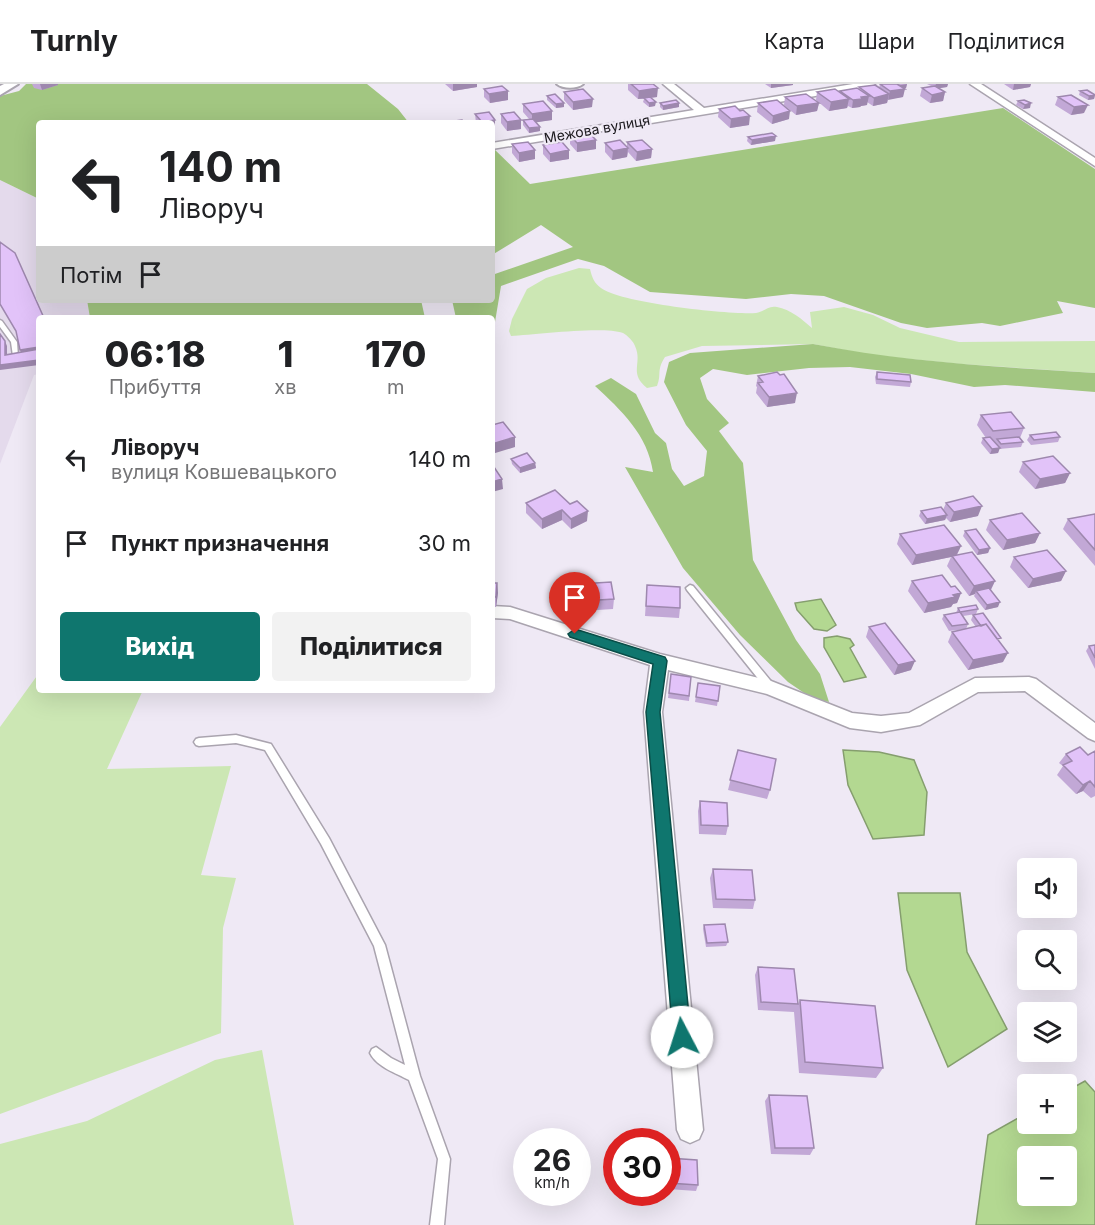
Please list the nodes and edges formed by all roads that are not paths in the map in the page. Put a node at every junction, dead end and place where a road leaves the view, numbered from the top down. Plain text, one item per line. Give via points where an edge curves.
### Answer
1 (563, 84) edge
2 (577, 84) edge
3 (668, 84) edge
4 (870, 84) edge
5 (975, 84) edge
6 (701, 111) junction
7 (495, 145) edge
8 (1095, 163) edge
9 (0, 322) edge
10 (16, 356) edge
11 (690, 588) dead end
12 (495, 612) edge
13 (660, 661) junction
14 (771, 688) junction
15 (1095, 733) edge
16 (199, 742) dead end
17 (376, 1053) dead end
18 (414, 1076) junction
19 (690, 1130) dead end
20 (437, 1225) edge

1 - 2 street
3 - 6 street
4 - 6 street, Межова вулиця
5 - 8 street
6 - 7 street, Межова вулиця
9 - 10 lane via 14,342
11 - 14 lane
12 - 13 street via 510,613
13 - 14 street
13 - 19 street via 653,712
14 - 15 street via 849,720 881,724 913,720 975,685 1029,684
16 - 18 lane via 236,739 268,747 325,841 379,945
17 - 18 lane
18 - 20 lane via 444,1159

